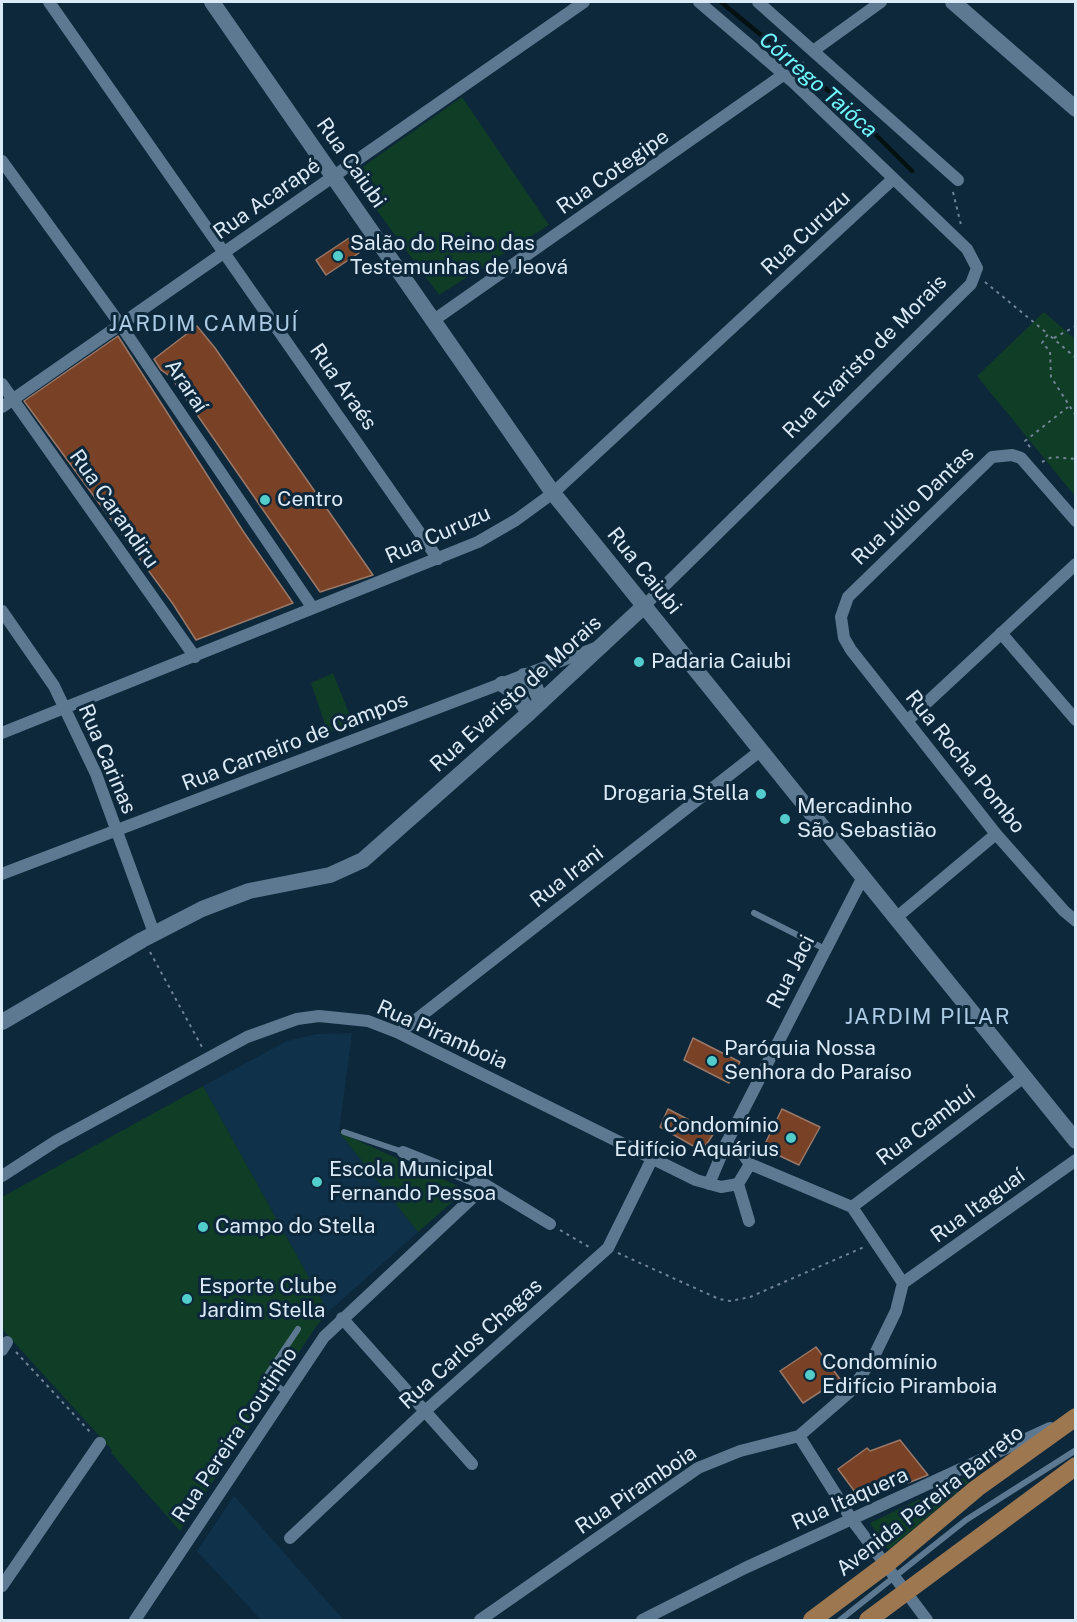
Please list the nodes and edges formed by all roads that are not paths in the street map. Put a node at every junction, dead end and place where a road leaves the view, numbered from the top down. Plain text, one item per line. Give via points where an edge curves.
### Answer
1 (49, 2) edge
2 (212, 2) edge
3 (584, 2) edge
4 (699, 2) edge
5 (758, 2) edge
6 (881, 2) edge
7 (953, 2) edge
8 (811, 53) junction
9 (788, 74) junction
10 (1076, 109) edge
11 (2, 161) edge
12 (953, 176) road end
13 (332, 177) junction
14 (893, 178) junction
15 (225, 251) junction
16 (434, 320) junction
17 (120, 324) junction
18 (2, 384) edge
19 (12, 399) junction
20 (2, 407) edge
21 (553, 493) junction
22 (1076, 521) edge
23 (438, 559) junction
24 (1076, 564) edge
25 (312, 607) junction
26 (643, 607) junction
27 (2, 610) edge
28 (841, 617) joint
29 (1001, 633) junction
30 (602, 645) junction
31 (195, 657) junction
32 (524, 676) junction
33 (502, 684) junction
34 (535, 707) junction
35 (64, 708) junction
36 (1076, 720) edge
37 (907, 721) junction
38 (2, 733) edge
39 (760, 751) junction
40 (116, 830) junction
41 (996, 834) junction
42 (2, 874) edge
43 (862, 877) junction
44 (754, 913) dead end
45 (897, 917) junction
46 (1076, 921) edge
47 (148, 936) junction
48 (825, 949) junction
49 (2, 1022) edge
50 (399, 1033) junction
51 (1024, 1077) junction
52 (344, 1132) dead end
53 (1076, 1141) edge
54 (726, 1144) junction
55 (403, 1152) joint
56 (652, 1159) junction
57 (1076, 1160) edge
58 (750, 1164) junction
59 (2, 1176) edge
60 (709, 1184) junction
61 (738, 1184) junction
62 (486, 1185) junction
63 (852, 1207) junction
64 (749, 1221) dead end
65 (550, 1224) road end
66 (903, 1283) junction
67 (342, 1318) junction
68 (298, 1329) dead end
69 (286, 1392) junction
70 (424, 1412) junction
71 (1076, 1417) edge
72 (799, 1436) junction
73 (100, 1443) road end
74 (1076, 1450) edge
75 (472, 1464) dead end
76 (1076, 1467) edge
77 (852, 1520) junction
78 (290, 1538) dead end
79 (895, 1579) junction
80 (2, 1586) edge
81 (135, 1620) edge
82 (480, 1620) edge
83 (642, 1620) edge
84 (812, 1620) edge
85 (840, 1620) edge
86 (868, 1620) edge
87 (927, 1620) edge

1 - 15 street, Rua Araés
2 - 13 street, Rua Caiubi
3 - 13 street, Rua Acarapé
4 - 9 street
5 - 8 street
6 - 8 street
7 - 10 street
8 - 12 street
9 - 14 street
9 - 16 street, Rua Cotegipe
11 - 17 street, Araraí
13 - 15 street, Rua Acarapé
13 - 16 street, Rua Caiubi
14 - 21 street, Rua Curuzu
14 - 26 street, Rua Evaristo de Morais via 966,249 976,262 976,274 963,292
15 - 17 street, Rua Acarapé
15 - 23 street, Rua Araés
16 - 21 street, Rua Caiubi
17 - 19 street, Rua Acarapé
17 - 25 street, Araraí
18 - 19 street, Rua Carandiru
19 - 20 street, Rua Acarapé
19 - 31 street, Rua Carandiru
21 - 23 street, Rua Curuzu via 478,542
21 - 26 street, Rua Caiubi
22 - 28 street, Rua Júlio Dantas via 1021,458 1012,454 992,457 848,597
23 - 25 street, Rua Curuzu
24 - 29 street
25 - 31 street, Rua Curuzu
26 - 30 street, Rua Evaristo de Morais
26 - 39 street, Rua Caiubi
27 - 35 street, Rua Carinas
28 - 37 street, Rua Rocha Pombo via 847,644
29 - 36 street
29 - 37 street
30 - 32 street, Rua Carneiro de Campos
30 - 34 street, Rua Evaristo de Morais
31 - 35 street, Rua Curuzu
32 - 33 street, Rua Carneiro de Campos
32 - 34 street via 534,685
33 - 34 street
33 - 40 street, Rua Carneiro de Campos
34 - 47 street, Rua Evaristo de Morais via 363,860 330,875 226,899
35 - 38 street, Rua Curuzu
35 - 40 street, Rua Carinas via 96,774
37 - 41 street, Rua Rocha Pombo
39 - 43 street, Rua Caiubi
39 - 50 street, Rua Irani
40 - 42 street, Rua Carneiro de Campos
40 - 47 street, Rua Carinas
41 - 45 street
41 - 46 street, Rua Rocha Pombo
43 - 45 street, Rua Caiubi
43 - 48 street, Rua Jaci
44 - 48 lane
45 - 51 street, Rua Caiubi
47 - 49 street, Rua Evaristo de Morais
48 - 54 street, Rua Jaci
50 - 56 street, Rua Piramboia
50 - 59 street, Rua Piramboia via 351,1018 308,1018 270,1027 56,1141
51 - 53 street, Rua Caiubi
51 - 63 street, Rua Cambuí
52 - 55 lane
54 - 58 street via 743,1154
54 - 60 street, Rua Jaci
55 - 62 street
56 - 60 street, Rua Piramboia
56 - 70 street, Rua Carlos Chagas via 604,1251
57 - 66 street, Rua Itaguaí
58 - 61 street
58 - 63 street
60 - 61 street, Rua Piramboia
61 - 64 street
62 - 65 street
62 - 67 street, Rua Pereira Coutinho
63 - 66 street
66 - 72 street, Rua Piramboia via 896,1311 852,1390
67 - 69 street, Rua Pereira Coutinho
67 - 70 street
68 - 69 lane via 265,1378
69 - 81 street, Rua Pereira Coutinho
70 - 75 street
70 - 78 street, Rua Carlos Chagas
71 - 77 street, Rua Itaquera
71 - 79 main road, Avenida Pereira Barreto via 977,1488
72 - 77 street
72 - 82 street, Rua Piramboia via 740,1451 699,1468
73 - 80 street
74 - 79 lane via 966,1520
76 - 79 main road, Avenida Pereira Barreto
77 - 79 street
77 - 83 street, Rua Itaquera
79 - 84 main road, Avenida Pereira Barreto
79 - 85 lane
79 - 86 main road, Avenida Pereira Barreto
79 - 87 street

